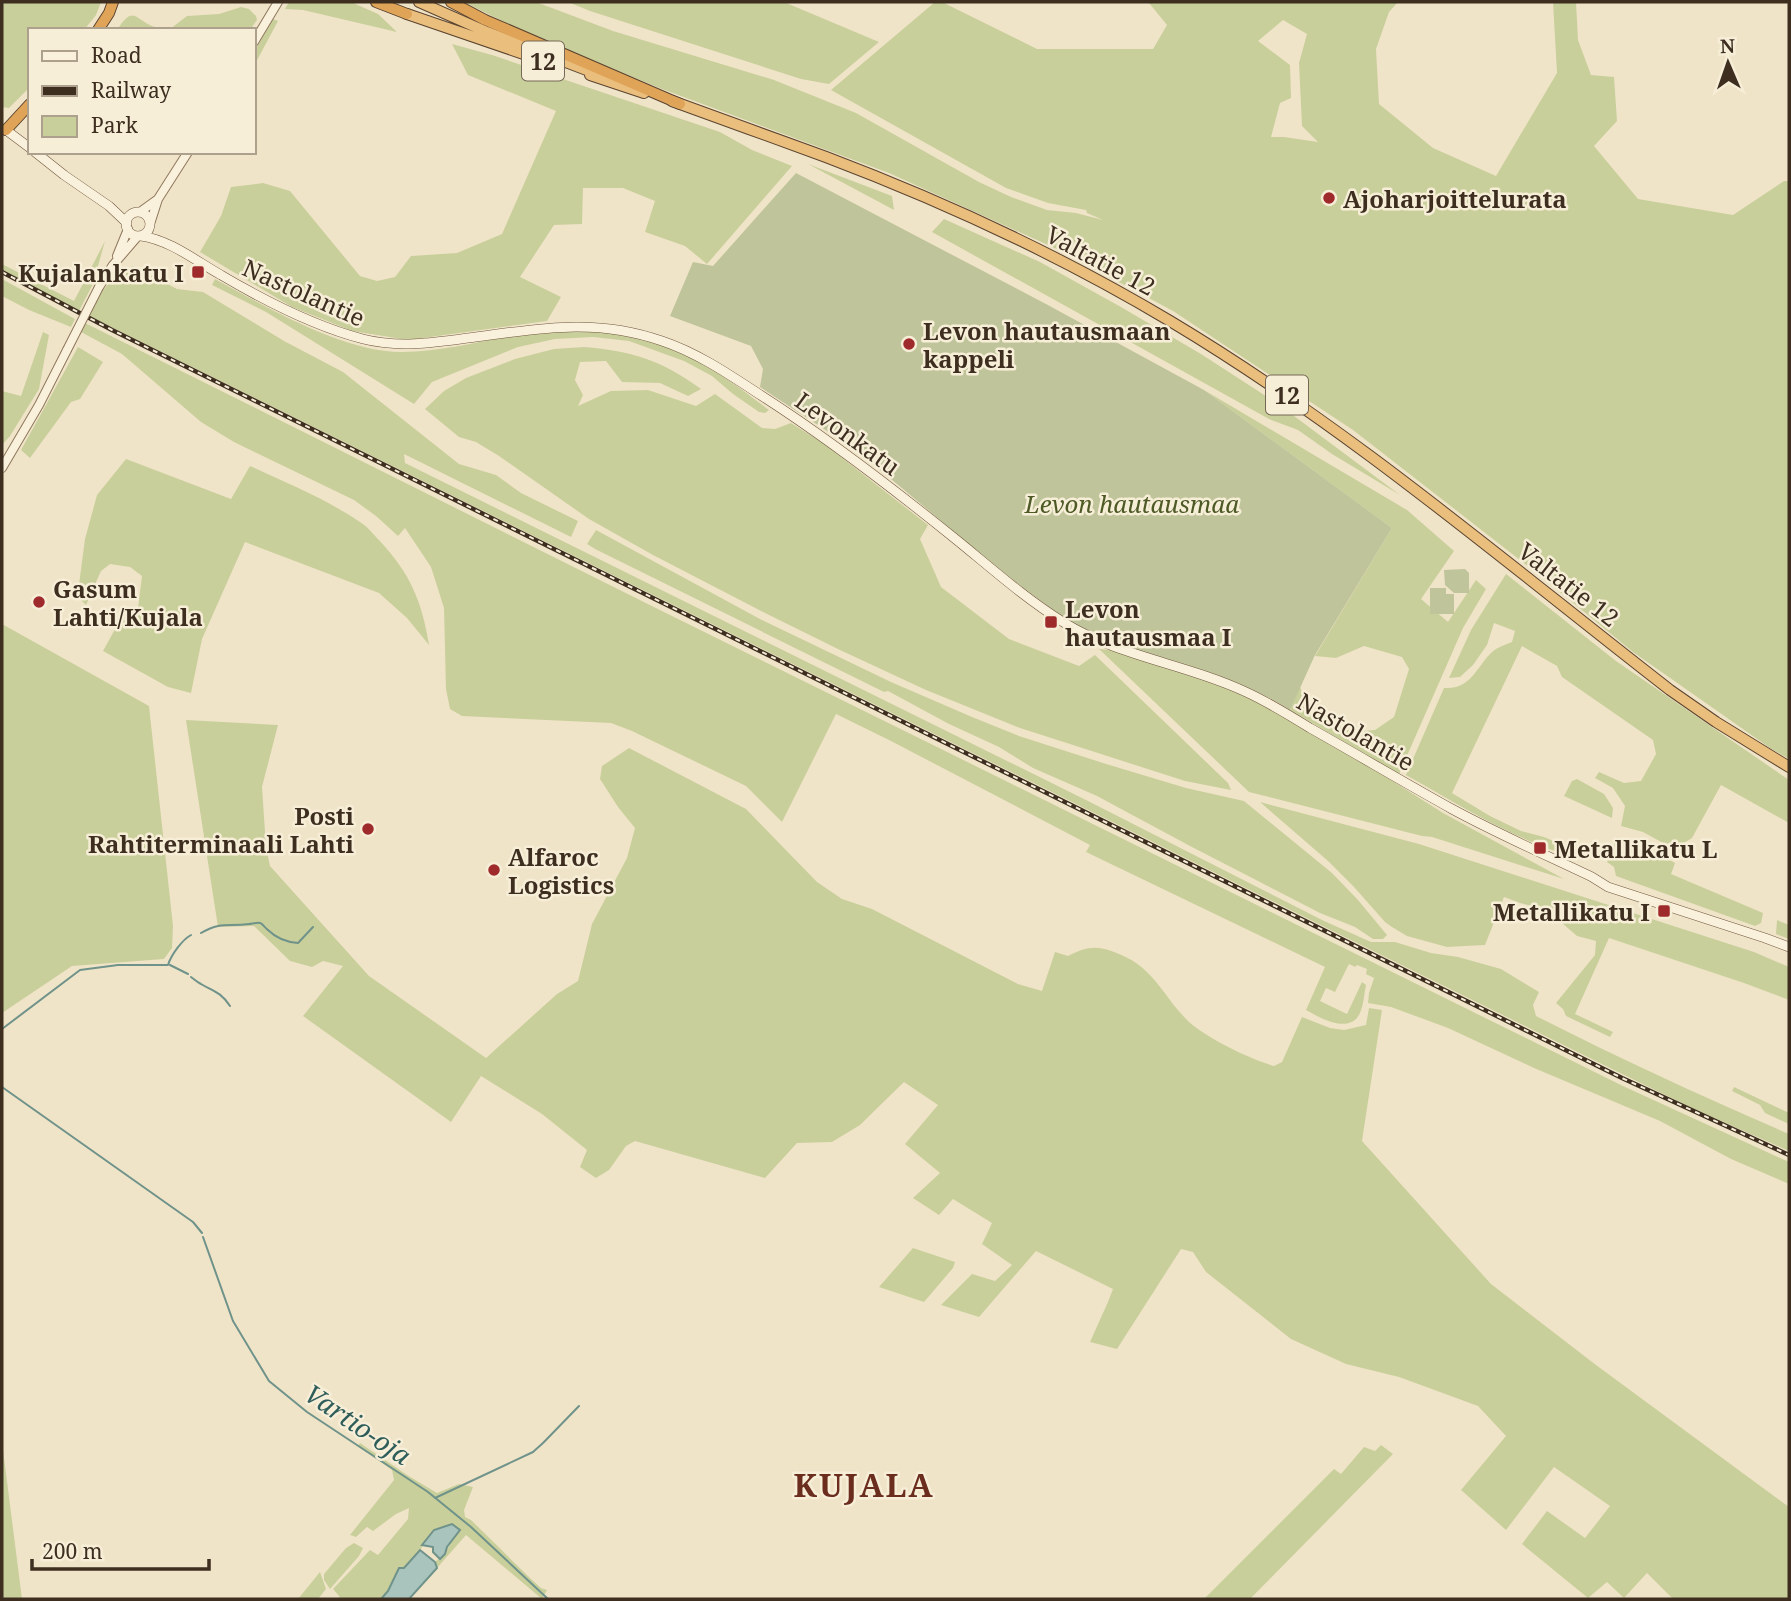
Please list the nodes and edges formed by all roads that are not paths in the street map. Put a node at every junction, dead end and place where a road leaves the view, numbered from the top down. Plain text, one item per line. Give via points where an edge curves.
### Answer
1 (113, 2) edge
2 (278, 2) edge
3 (376, 2) edge
4 (419, 2) edge
5 (451, 2) edge
6 (99, 28) edge
7 (256, 39) edge
8 (680, 104) junction
9 (28, 106) edge
10 (6, 130) joint
11 (28, 146) edge
12 (38, 154) edge
13 (187, 154) edge
14 (159, 198) junction
15 (132, 220) junction
16 (150, 225) junction
17 (139, 236) junction
18 (174, 247) junction
19 (113, 265) junction
20 (553, 327) joint
21 (24, 430) junction
22 (2, 461) edge
23 (2, 468) edge
24 (1091, 638) joint
25 (1789, 767) edge
26 (1789, 947) edge

1 - 6 highway
2 - 7 street
3 - 8 highway, 12
4 - 8 highway, Valtatie 12 / 12
5 - 8 highway, 12
8 - 25 highway, Valtatie 12 / 12 via 936,202 1054,257 1168,320 1358,445 1670,690
9 - 10 highway
10 - 11 main road
12 - 15 main road
13 - 14 street
14 - 15 street
14 - 16 street
15 - 16 main road, Nastolantie via 148,218
15 - 17 main road, Nastolantie via 132,234
15 - 19 street
16 - 17 main road
16 - 18 main road, Nastolantie
17 - 18 main road, Nastolantie
17 - 19 street
18 - 20 main road, Nastolantie via 299,316 367,340 405,345
19 - 21 street, bridge
20 - 24 main road, Levonkatu via 605,327 648,336 731,375 840,449 1011,585
21 - 22 street
21 - 23 street
24 - 26 main road, Nastolantie via 1273,705 1455,810 1608,887

